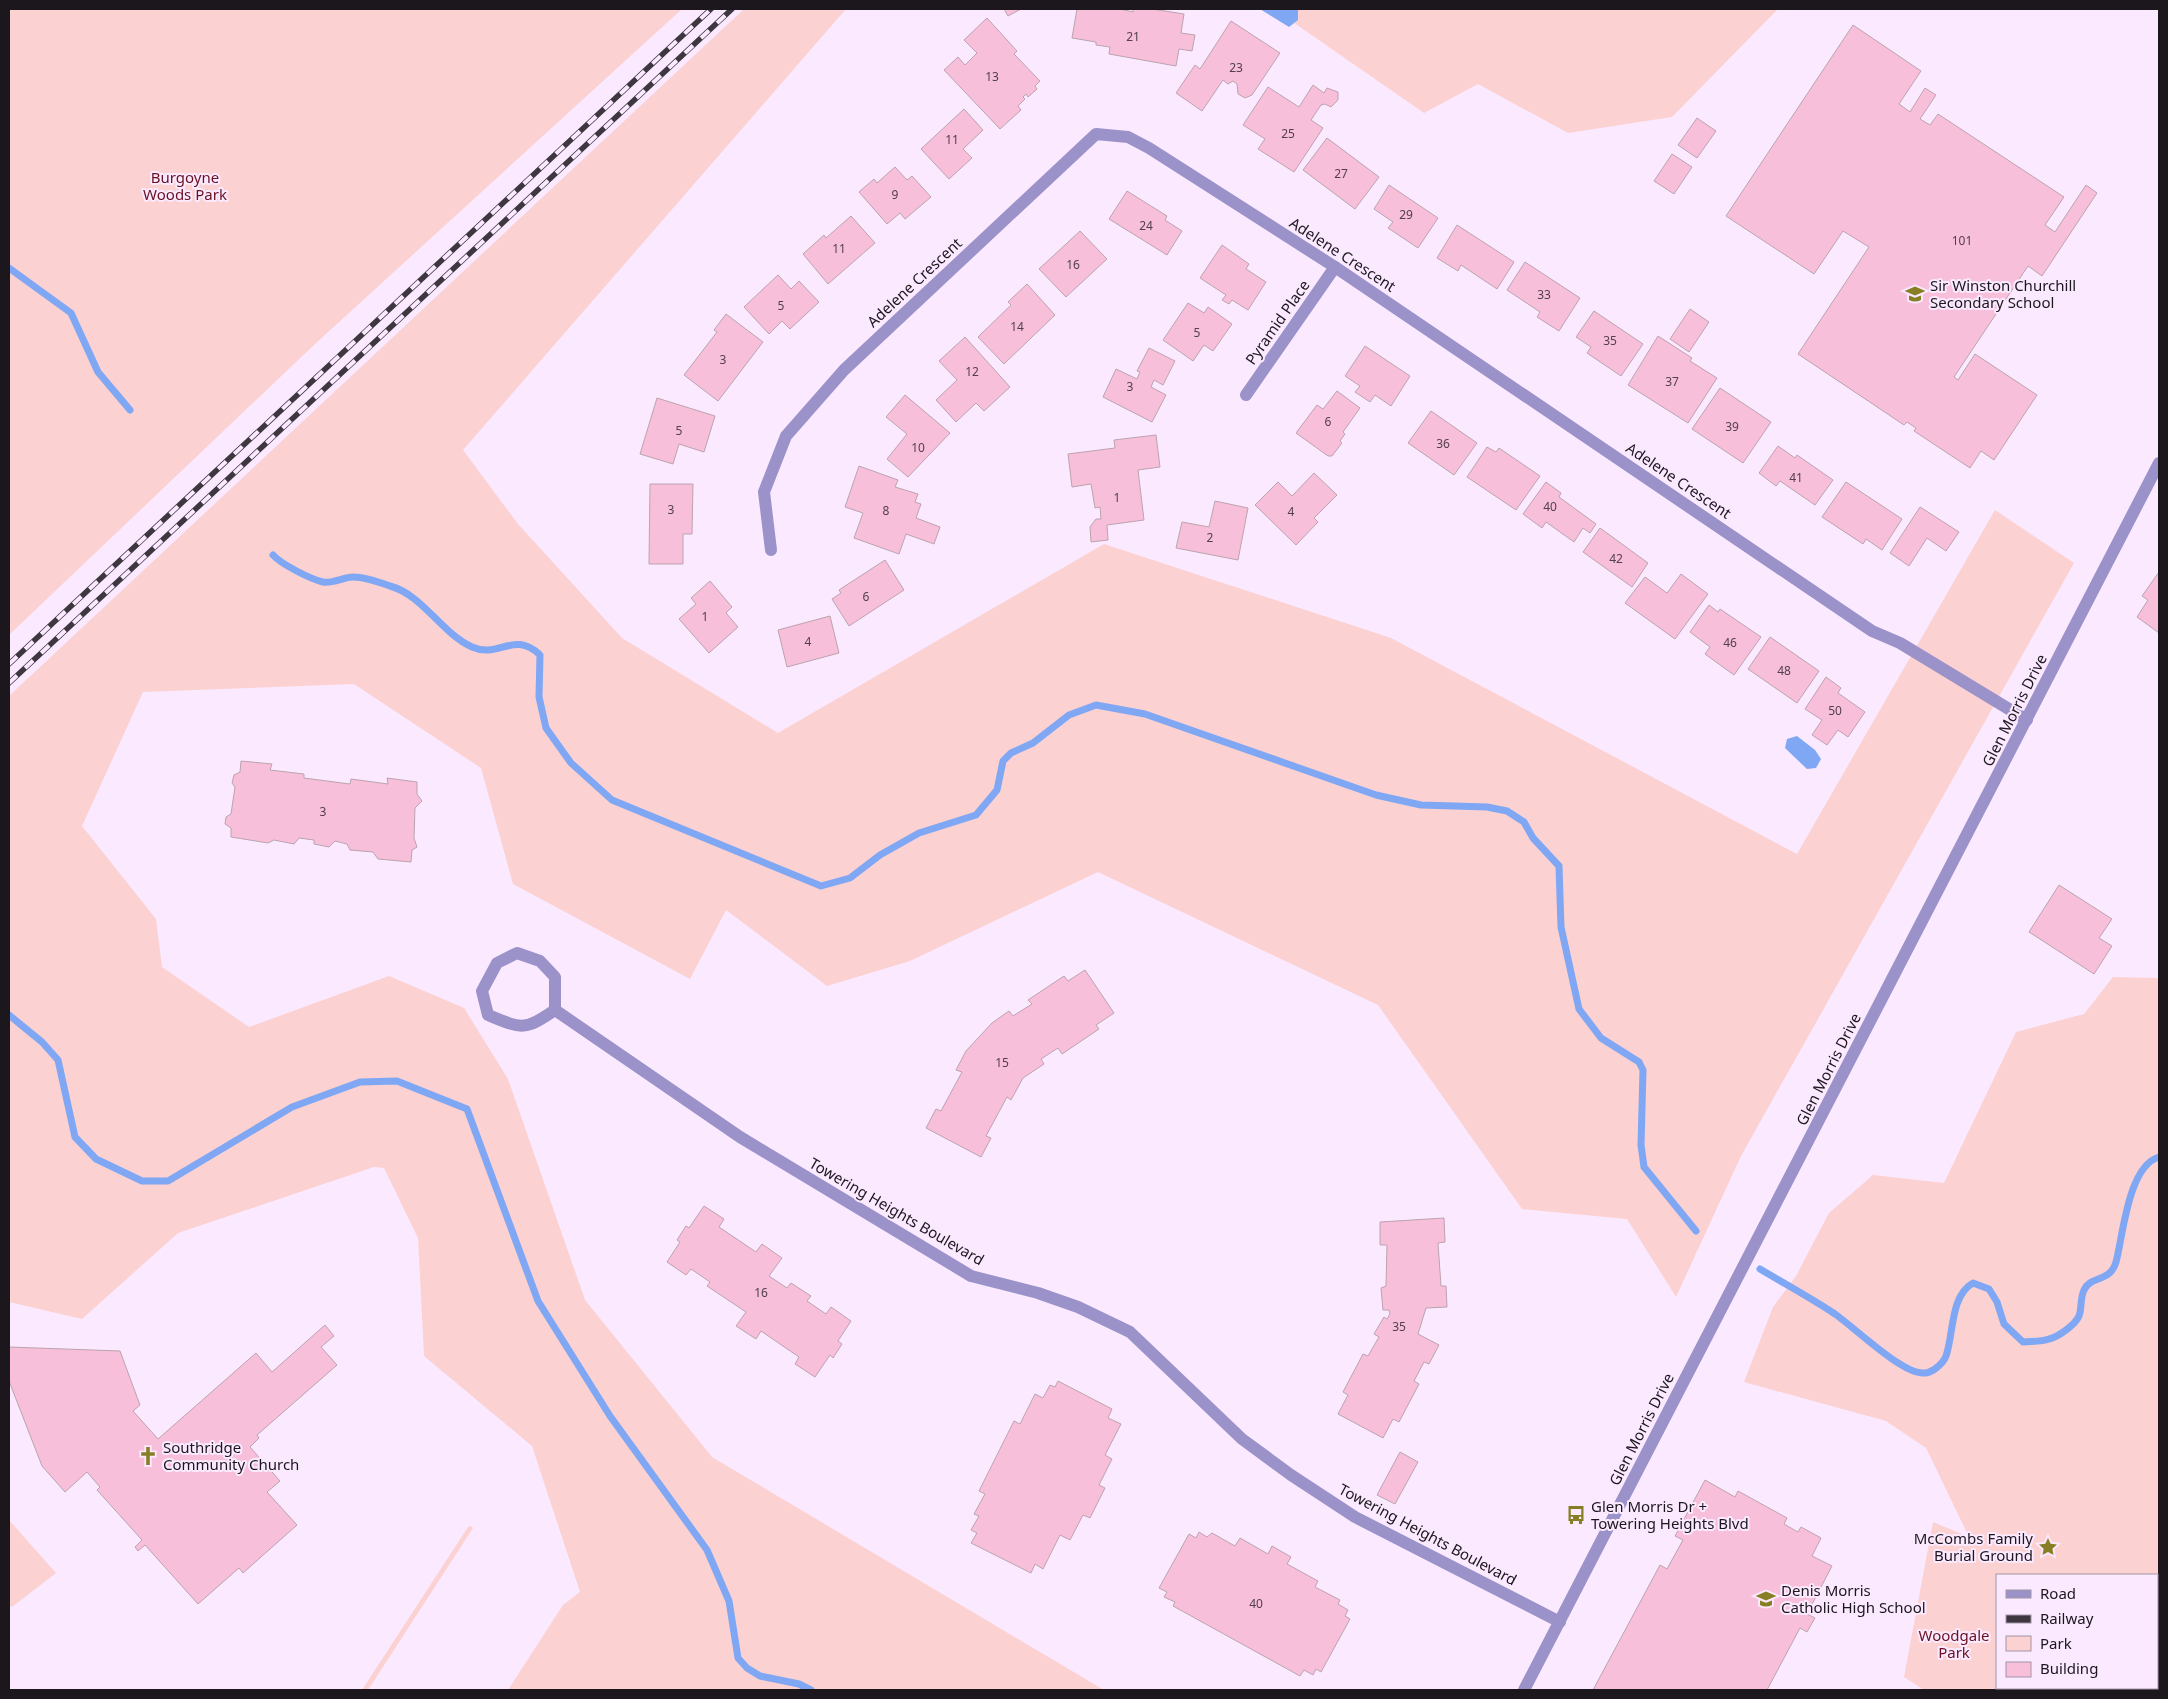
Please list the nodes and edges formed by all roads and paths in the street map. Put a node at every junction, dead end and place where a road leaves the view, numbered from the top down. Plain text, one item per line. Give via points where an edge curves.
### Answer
1 (1335, 268) junction
2 (1246, 396) dead end
3 (2159, 463) edge
4 (2156, 478) edge
5 (771, 550) dead end
6 (2027, 720) junction
7 (554, 1010) junction
8 (1560, 1622) junction
9 (1524, 1690) edge

1 - 2 street, Pyramid Place
1 - 5 street, Adelene Crescent via 1149,148 1128,137 1096,134 844,370 786,436 764,492
1 - 6 street, Adelene Crescent via 1872,631 1900,643
3 - 4 street, Glen Morris Drive
4 - 6 street, Glen Morris Drive
6 - 8 street, Glen Morris Drive
7 - 7 street via 555,977 540,961 517,953 497,963 482,991 488,1015 517,1027 533,1025
7 - 8 street, Towering Heights Boulevard via 740,1137 971,1276 1078,1307 1130,1332 1242,1439 1291,1475 1355,1517
8 - 9 street, Glen Morris Drive

